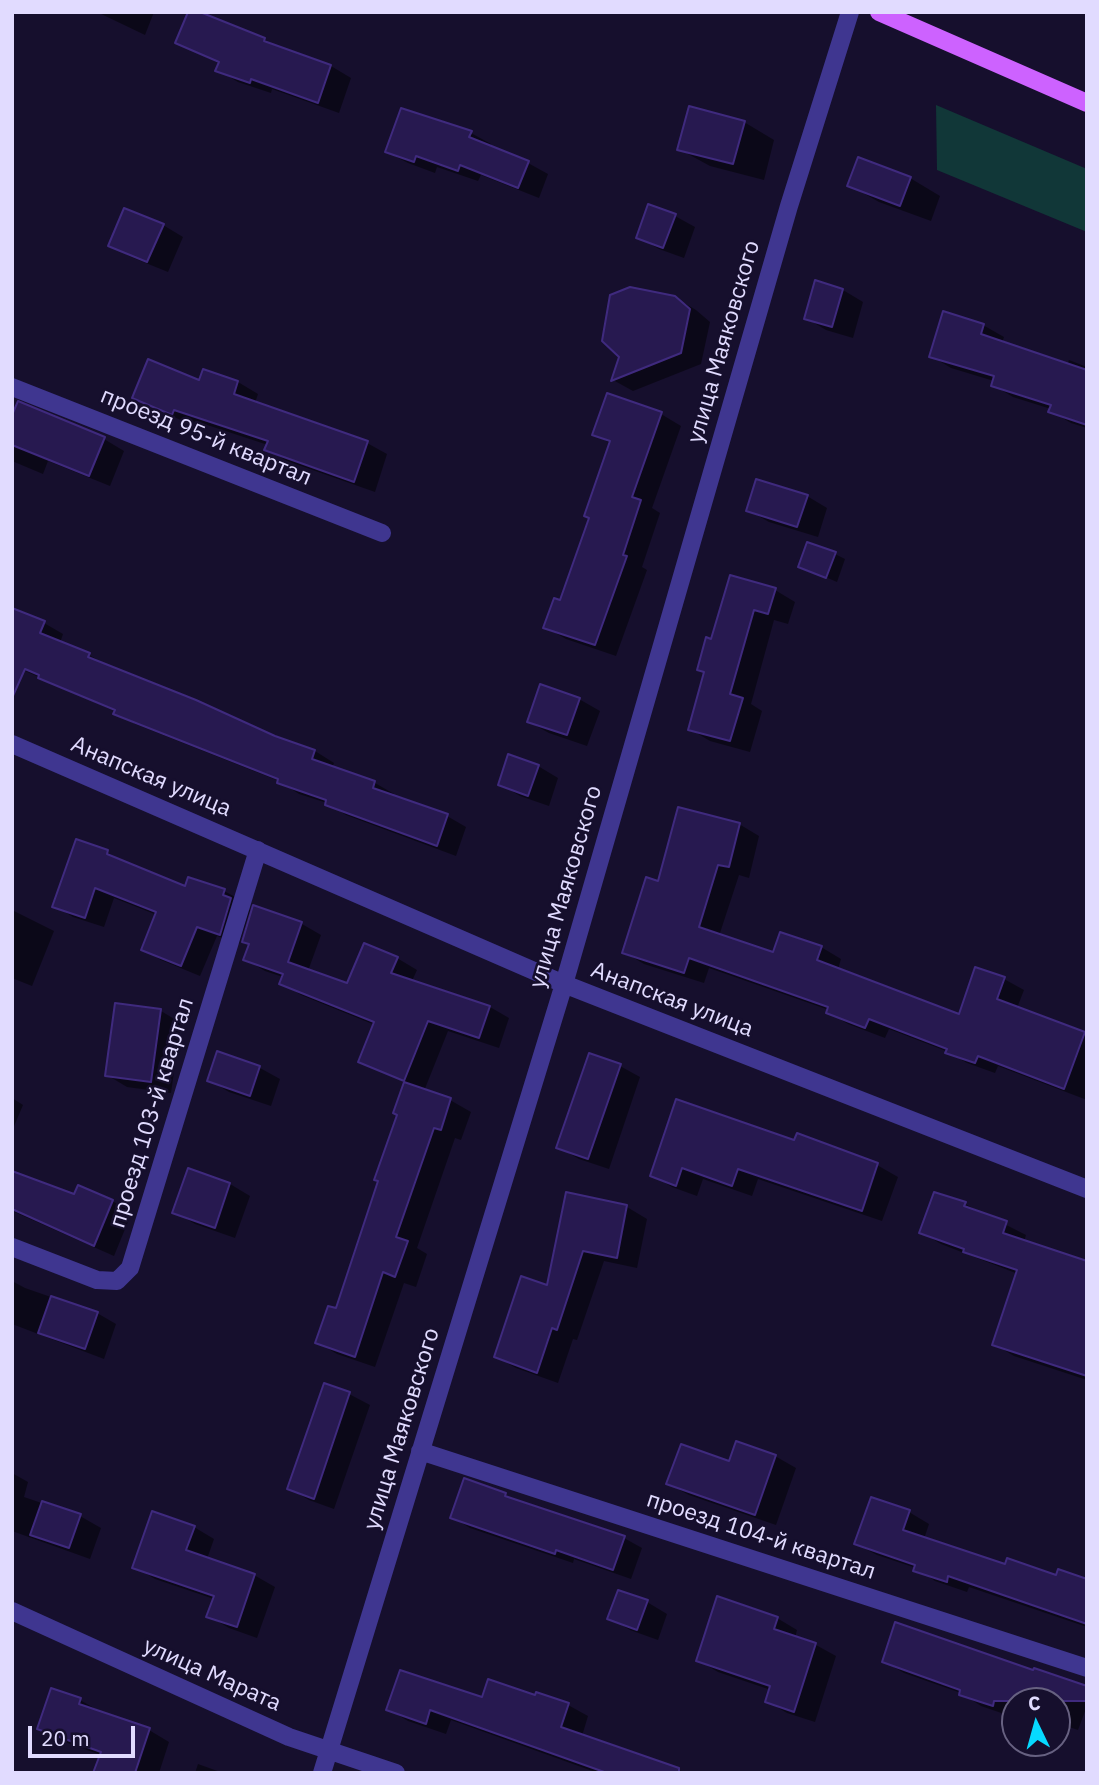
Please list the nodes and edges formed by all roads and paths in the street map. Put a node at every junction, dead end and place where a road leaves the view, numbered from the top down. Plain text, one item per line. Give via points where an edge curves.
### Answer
1 (850, 12) edge
2 (879, 12) edge
3 (1087, 103) edge
4 (12, 387) edge
5 (382, 533) dead end
6 (12, 744) edge
7 (258, 849) junction
8 (564, 984) junction
9 (1087, 1189) edge
10 (12, 1247) edge
11 (420, 1451) junction
12 (12, 1611) edge
13 (1087, 1668) edge
14 (329, 1750) junction
15 (322, 1773) edge
16 (396, 1773) edge

1 - 8 street, улица Маяковского via 789,206
2 - 3 main road
4 - 5 street, проезд 95-й квартал
6 - 7 street, Анапская улица
7 - 8 street, Анапская улица
7 - 10 street, проезд 103-й квартал via 130,1268 117,1281 97,1280
8 - 9 street, Анапская улица
8 - 11 street, улица Маяковского
11 - 13 street, проезд 104-й квартал
11 - 14 street, улица Маяковского
12 - 14 street, улица Марата via 289,1737
14 - 15 street, улица Маяковского
14 - 16 street, улица Марата

